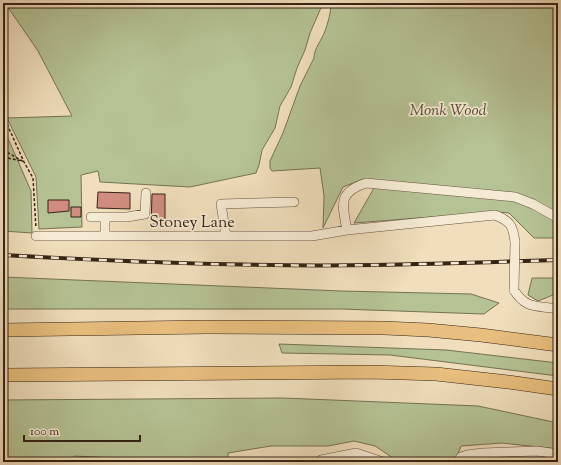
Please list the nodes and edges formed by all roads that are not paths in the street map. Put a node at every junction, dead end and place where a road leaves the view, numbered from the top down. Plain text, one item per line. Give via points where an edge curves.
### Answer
1 (146, 193) dead end
2 (294, 202) dead end
3 (91, 217) dead end
4 (105, 217) junction
5 (558, 218) edge
6 (347, 230) junction
7 (36, 236) road end
8 (105, 236) junction
9 (226, 236) junction
10 (557, 306) edge
11 (3, 330) edge
12 (558, 345) edge
13 (3, 375) edge
14 (558, 389) edge
15 (558, 454) edge
16 (321, 460) dead end
17 (383, 462) edge
18 (457, 462) edge

1 - 4 street via 145,214
2 - 9 street via 221,204
3 - 4 street
4 - 8 street
5 - 6 street via 515,197 366,183 350,190 345,197 343,205
6 - 9 street, Stoney Lane via 312,236
6 - 10 street, Stoney Lane, bridge via 495,215 511,224 514,231 514,290 522,301 532,306
7 - 8 street, Stoney Lane
8 - 9 street, Stoney Lane
11 - 12 highway via 384,328 480,335
13 - 14 highway via 370,372 436,374
15 - 18 street via 537,451 482,453 467,455
16 - 17 street via 356,454

